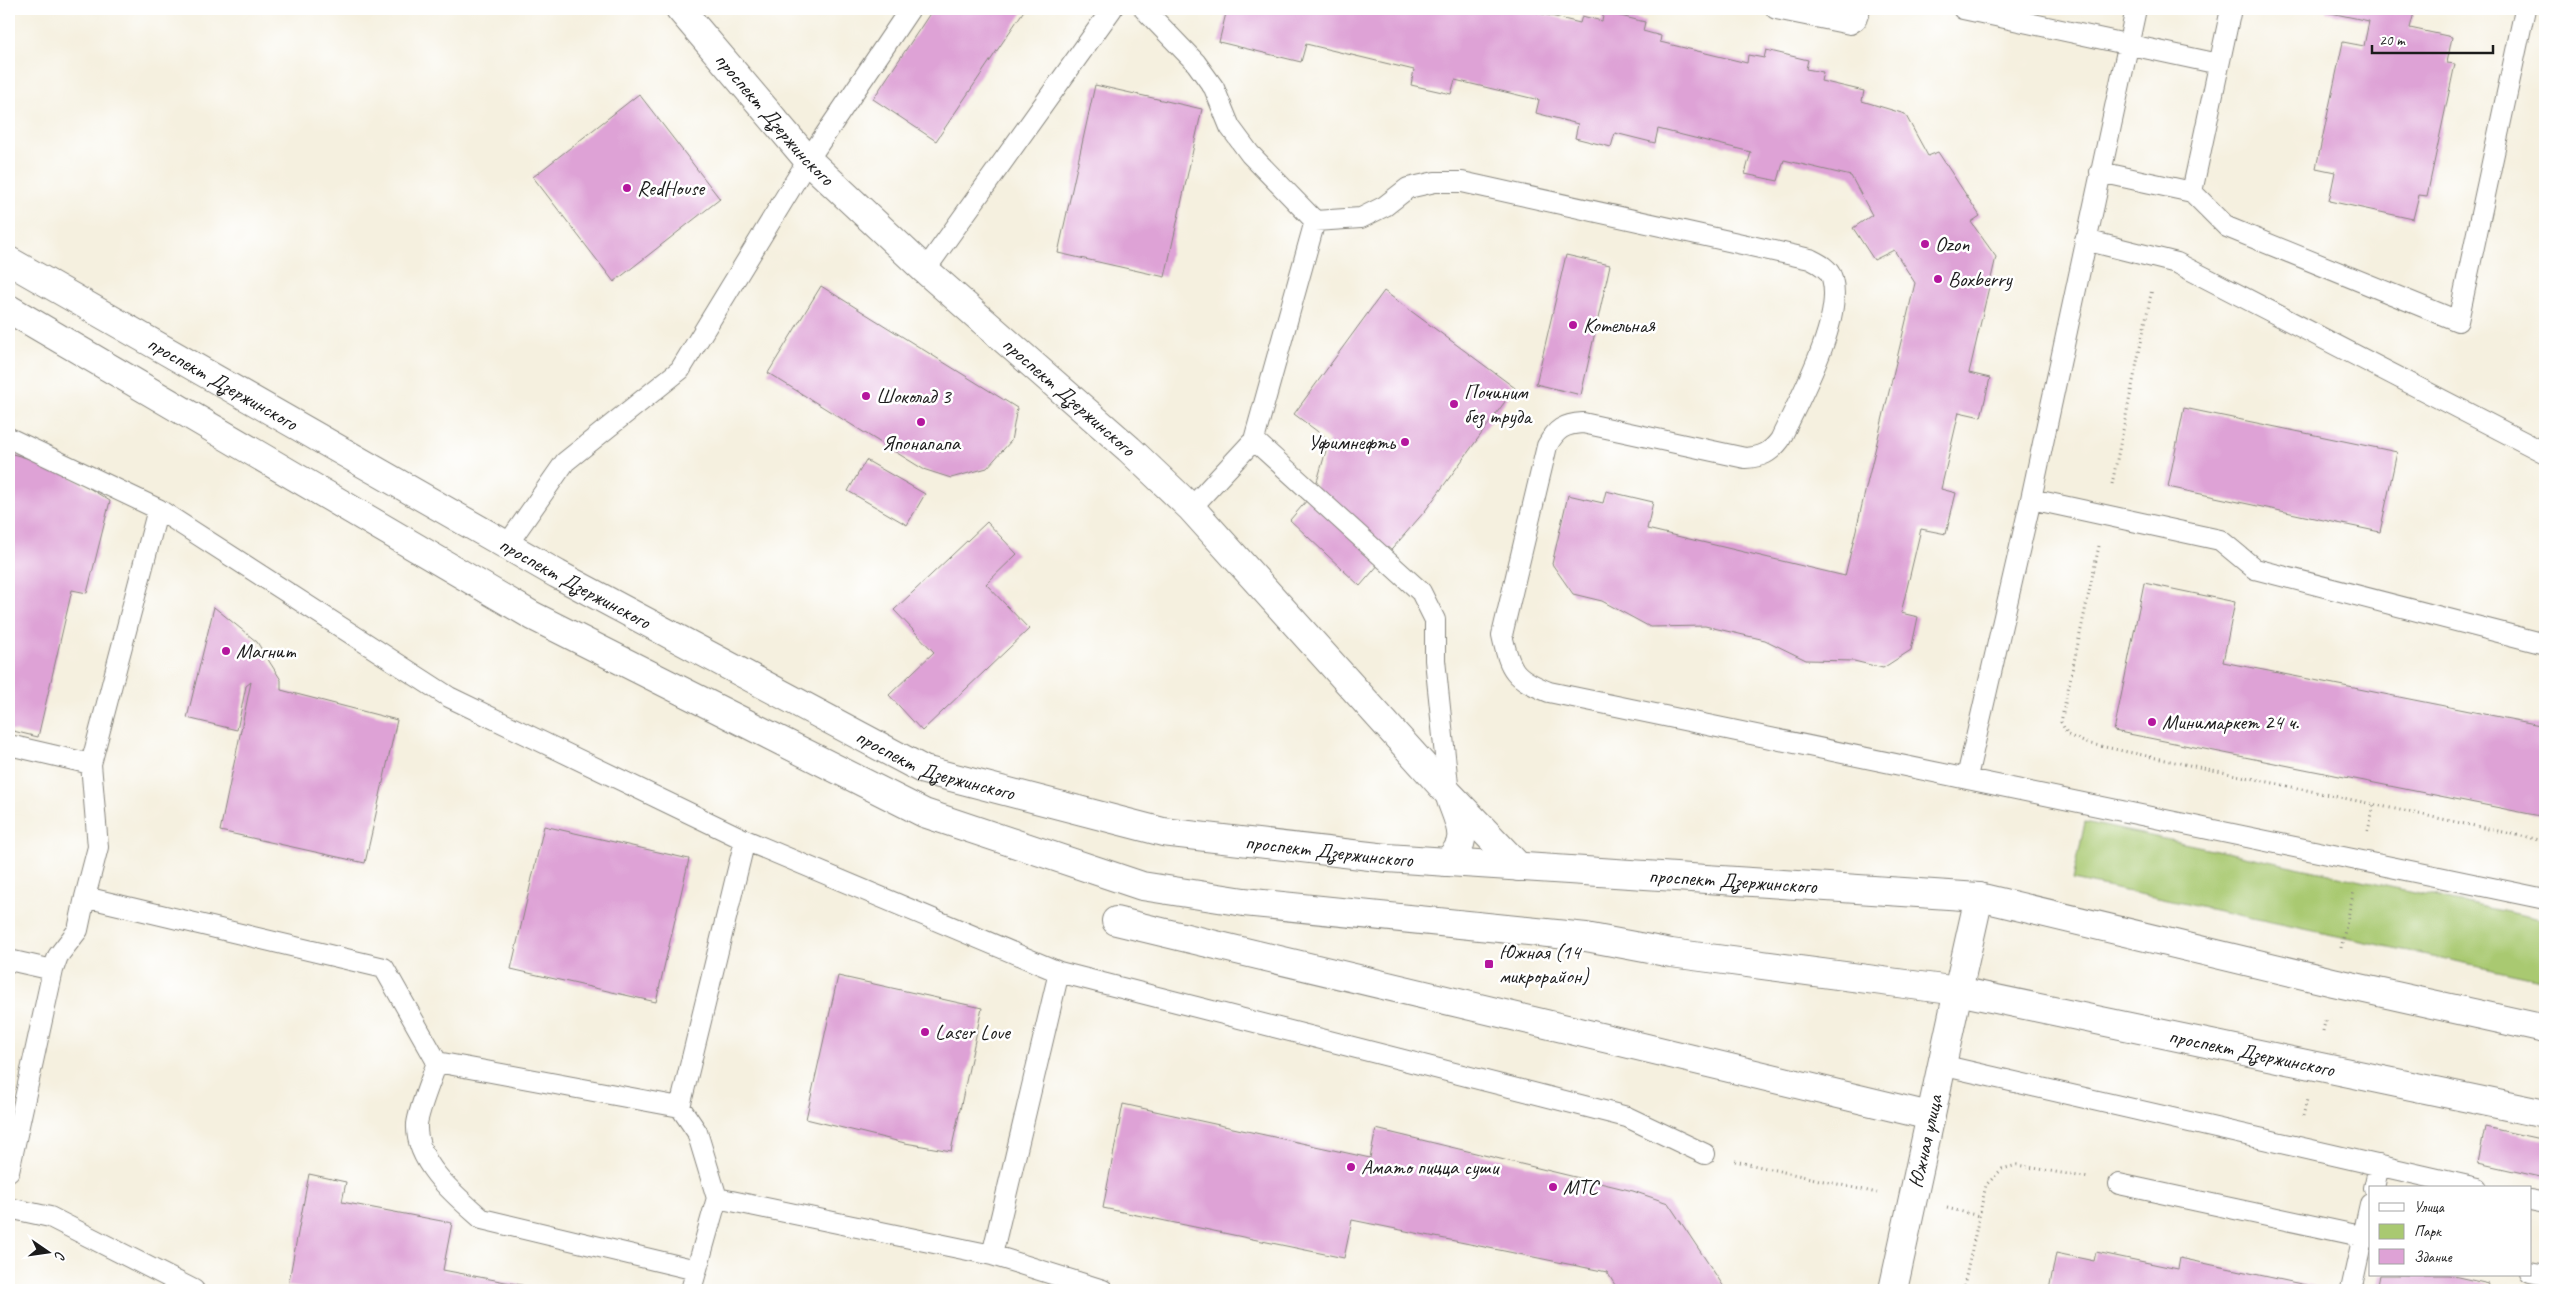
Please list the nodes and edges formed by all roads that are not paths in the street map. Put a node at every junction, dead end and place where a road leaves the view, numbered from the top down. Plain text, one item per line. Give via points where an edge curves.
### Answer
1 (680, 9) edge
2 (910, 9) edge
3 (1112, 9) edge
4 (1144, 9) edge
5 (1776, 9) edge
6 (1860, 9) edge
7 (1963, 9) edge
8 (2136, 9) edge
9 (2231, 9) edge
10 (2525, 9) edge
11 (2128, 44) junction
12 (2219, 64) junction
13 (808, 160) junction
14 (2100, 172) junction
15 (2192, 192) junction
16 (1315, 221) junction
17 (2085, 240) junction
18 (9, 261) edge
19 (925, 270) junction
20 (9, 309) edge
21 (9, 438) edge
22 (1254, 440) junction
23 (2545, 453) edge
24 (2031, 500) junction
25 (1192, 508) junction
26 (158, 509) junction
27 (507, 545) junction
28 (2545, 644) edge
29 (9, 745) edge
30 (91, 764) junction
31 (1967, 777) junction
32 (1449, 794) junction
33 (745, 840) junction
34 (1446, 862) junction
35 (1519, 867) junction
36 (85, 897) junction
37 (1979, 897) junction
38 (2545, 899) edge
39 (1116, 921) dead end
40 (9, 960) edge
41 (53, 970) junction
42 (1059, 972) junction
43 (1958, 991) junction
44 (2545, 1028) edge
45 (437, 1062) junction
46 (1941, 1065) junction
47 (680, 1107) junction
48 (2545, 1114) edge
49 (1930, 1116) junction
50 (1705, 1154) road end
51 (2379, 1166) junction
52 (9, 1171) edge
53 (2119, 1184) road end
54 (2374, 1186) edge
55 (2468, 1186) edge
56 (716, 1198) junction
57 (2532, 1200) edge
58 (2545, 1203) edge
59 (9, 1208) edge
60 (2369, 1215) edge
61 (2367, 1237) edge
62 (992, 1254) junction
63 (696, 1270) junction
64 (2532, 1273) edge
65 (2545, 1276) edge
66 (194, 1290) edge
67 (691, 1290) edge
68 (1103, 1290) edge
69 (1893, 1290) edge
70 (2351, 1290) edge

1 - 13 street, проспект Дзержинского
2 - 13 lane
3 - 19 lane
4 - 16 lane via 1196,63 1214,88 1230,127 1250,154
5 - 6 lane via 1850,24 1856,20
7 - 11 lane
8 - 11 lane
9 - 12 lane
10 - 15 lane via 2458,321 2227,226
11 - 12 lane
11 - 14 lane
12 - 15 lane
13 - 19 street, проспект Дзержинского
13 - 27 lane via 680,370 565,462
14 - 15 lane
14 - 17 lane
16 - 22 lane
16 - 31 lane via 1361,218 1385,206 1408,188 1435,182 1462,182 1810,259 1823,265 1832,277 1833,292 1822,350 1780,440 1771,451 1759,458 1745,458 1583,423 1568,424 1554,432 1547,446 1502,635 1508,664 1526,682 1549,692
17 - 23 lane via 2177,263
17 - 24 lane
18 - 27 street, проспект Дзержинского
19 - 25 street, проспект Дзержинского via 1130,449
20 - 43 street, проспект Дзержинского via 533,616 924,813 1142,886 1244,902 1586,937 1671,953
21 - 26 lane
22 - 25 lane
22 - 32 lane via 1421,592 1435,620 1435,660
24 - 28 lane via 2220,540 2255,570
24 - 31 lane
25 - 32 street, проспект Дзержинского
26 - 30 lane
26 - 33 lane via 449,697
27 - 34 street, проспект Дзержинского via 924,770 1163,832
29 - 30 lane
30 - 36 lane via 98,847
31 - 38 lane
32 - 34 street via 1462,839 1457,853
32 - 35 street, проспект Дзержинского
33 - 42 lane
33 - 47 lane
34 - 35 street, проспект Дзержинского
35 - 37 street, проспект Дзержинского
36 - 41 lane via 78,930 58,956
36 - 45 lane via 384,968
37 - 43 street
37 - 44 street, проспект Дзержинского via 2333,982
39 - 49 street
40 - 41 lane
41 - 52 lane
42 - 50 lane via 1627,1117
42 - 62 lane
43 - 46 street, Южная улица
43 - 48 street, проспект Дзержинского
45 - 47 lane
45 - 63 lane via 417,1124 423,1152 442,1180 482,1219
46 - 49 street, Южная улица
46 - 51 lane
47 - 56 lane via 697,1132
49 - 69 street, Южная улица
51 - 54 lane
51 - 55 lane
53 - 61 lane
56 - 62 lane
56 - 63 lane
57 - 58 lane
59 - 66 lane via 50,1217
60 - 61 lane
61 - 70 lane
62 - 68 lane
63 - 67 lane
64 - 65 lane

